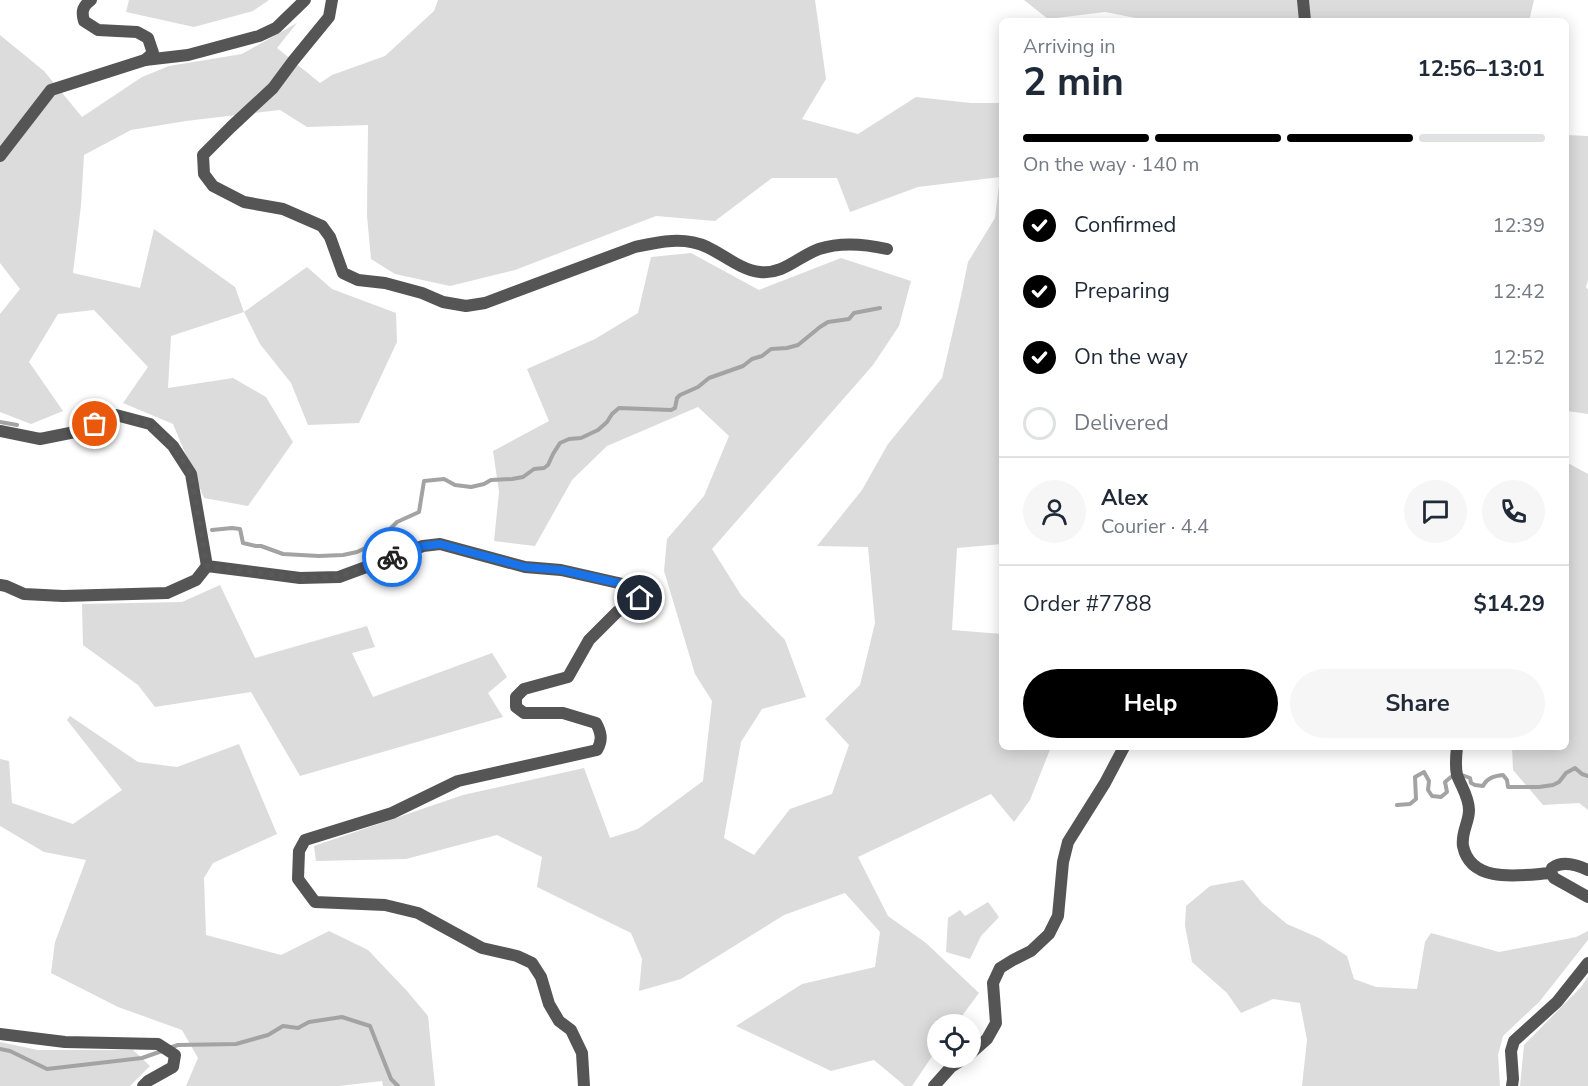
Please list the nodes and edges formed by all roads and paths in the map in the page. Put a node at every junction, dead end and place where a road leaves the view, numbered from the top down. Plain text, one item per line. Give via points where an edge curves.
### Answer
1 (91, 0) edge
2 (305, 0) edge
3 (332, 0) edge
4 (1303, 0) edge
5 (1305, 18) edge
6 (146, 60) junction
7 (0, 156) edge
8 (887, 249) dead end
9 (0, 431) edge
10 (207, 566) junction
11 (0, 585) edge
12 (1122, 750) edge
13 (1457, 750) edge
14 (1588, 870) edge
15 (1551, 873) junction
16 (1588, 897) edge
17 (1588, 963) edge
18 (0, 1034) edge
19 (981, 1044) edge
20 (950, 1068) edge
21 (143, 1086) edge
22 (584, 1086) edge
23 (934, 1086) edge
24 (1512, 1086) edge

1 - 6 street via 84,6 84,21 98,30 137,32 148,38 153,53
2 - 6 street via 276,28 259,36 188,55
3 - 8 street via 329,17 273,88 203,155 204,174 213,186 244,202 283,209 322,226 343,273 358,280 385,283 466,306 485,303 603,258 660,242 682,240 704,246 760,272 777,271 832,246 857,244
4 - 5 street
6 - 7 street via 51,90
9 - 10 street via 40,439 75,432 116,416 150,424 173,446 191,474
10 - 11 street via 196,580 168,592 63,596 24,594
10 - 22 street via 300,578 339,577 423,546 440,544 525,567 561,570 636,587 640,598 589,639 568,677 524,689 516,697 516,707 524,713 563,713 596,723 601,732 597,750 458,781 392,813 305,840 299,851 298,879 315,902 385,905 418,913 482,948 532,963 549,1004 559,1021 571,1030 582,1053
12 - 19 street via 1068,842 1058,916 1049,934 1031,951 1000,968 993,983 996,1023
13 - 15 street via 1457,775 1469,809 1463,846 1470,860 1482,871 1495,875
14 - 15 street via 1566,864 1557,865
15 - 16 street
17 - 24 street via 1557,1002 1514,1041 1510,1050
18 - 21 street via 65,1042 158,1044 175,1055 173,1067
20 - 23 street

